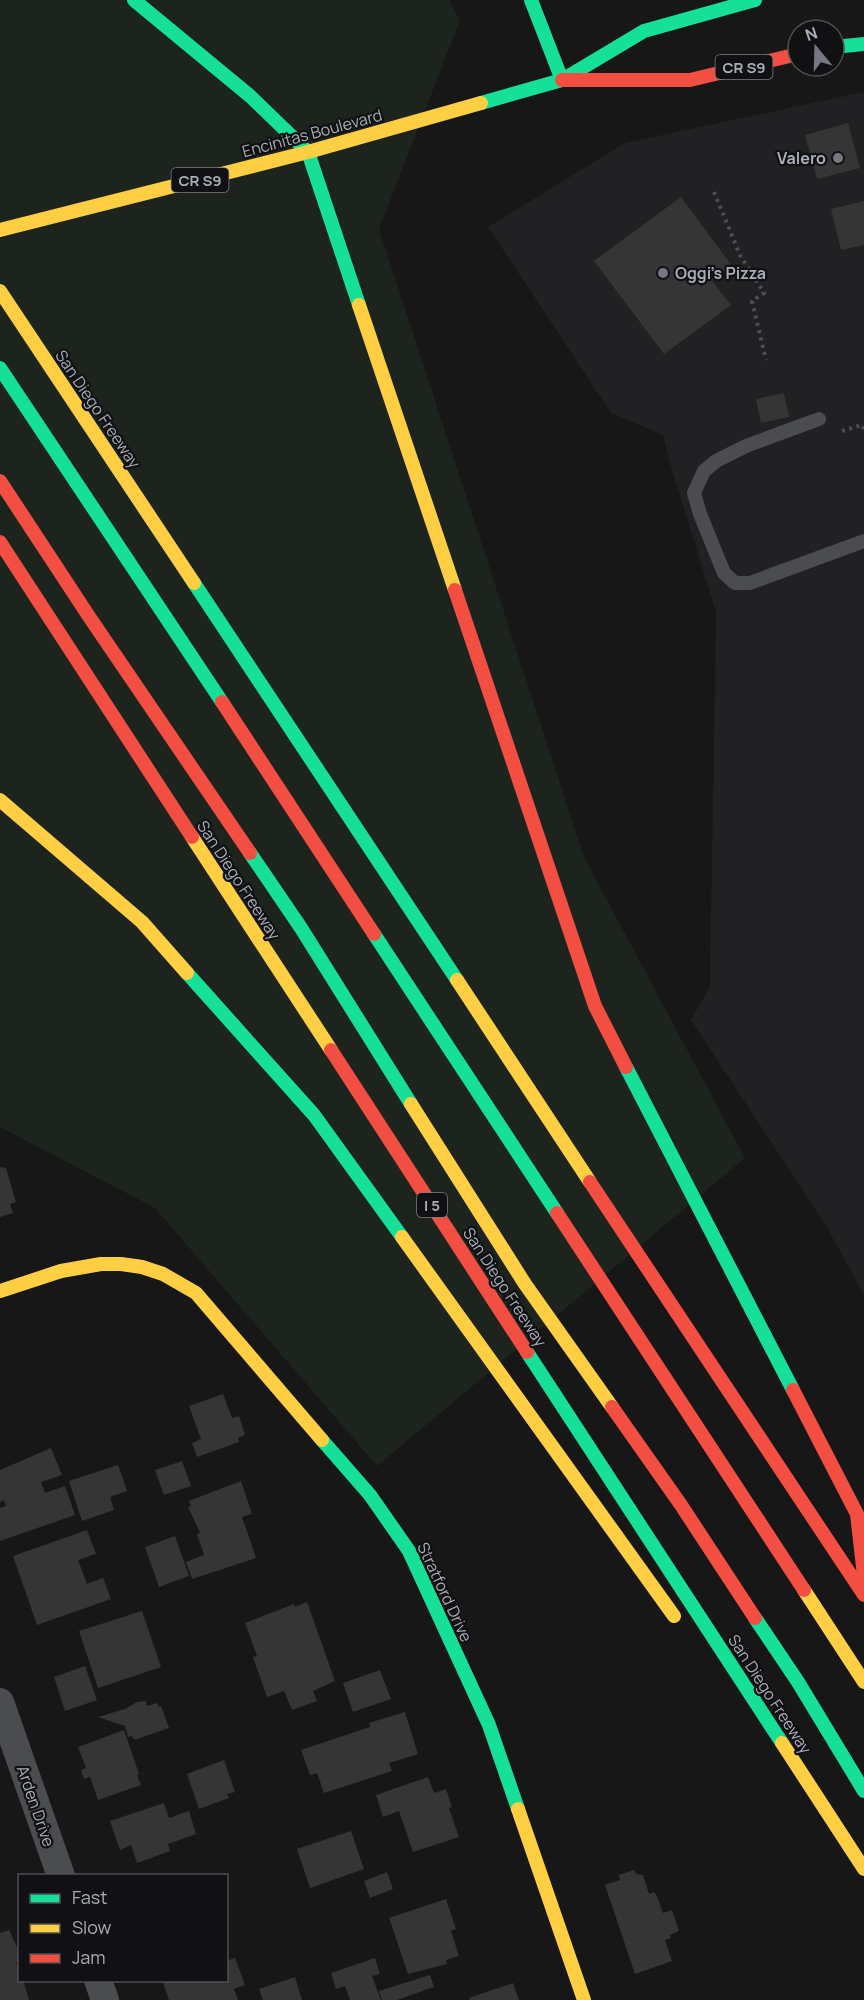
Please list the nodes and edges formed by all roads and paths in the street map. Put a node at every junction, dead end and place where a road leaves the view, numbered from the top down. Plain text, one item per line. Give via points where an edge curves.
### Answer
1 (134, 0) edge
2 (531, 0) edge
3 (755, 0) edge
4 (864, 44) edge
5 (846, 46) edge
6 (786, 57) edge
7 (562, 80) junction
8 (308, 152) junction
9 (714, 192) dead end
10 (0, 230) edge
11 (0, 291) edge
12 (766, 360) dead end
13 (0, 368) edge
14 (819, 419) dead end
15 (864, 429) edge
16 (842, 431) dead end
17 (0, 481) edge
18 (864, 541) edge
19 (0, 542) edge
20 (0, 800) edge
21 (0, 1290) edge
22 (864, 1576) edge
23 (864, 1595) edge
24 (683, 1628) dead end
25 (864, 1682) edge
26 (0, 1702) edge
27 (767, 1744) dead end
28 (864, 1791) edge
29 (864, 1869) edge
30 (61, 1874) edge
31 (864, 1880) edge
32 (99, 1982) edge
33 (105, 2000) edge
34 (584, 2000) edge

1 - 8 main road via 250,96
2 - 7 main road
3 - 7 main road, Encinitas Boulevard / CR S9 via 644,31
4 - 5 main road
6 - 7 main road, Encinitas Boulevard / CR S9 via 690,81
7 - 8 main road, Encinitas Boulevard / CR S9
8 - 10 main road, Encinitas Boulevard / CR S9
8 - 22 main road via 595,1006 857,1514
9 - 12 path via 740,255 764,293 752,301
11 - 23 main road, San Diego Freeway
13 - 25 main road
14 - 18 lane via 716,461 704,471 694,493 700,514 724,573 735,583 750,584
15 - 16 path via 862,425
17 - 28 main road via 301,928 525,1284 681,1505 798,1682
19 - 29 main road, San Diego Freeway / I 5
20 - 24 main road via 142,922 314,1114
21 - 34 main road, Stratford Drive via 76,1266 123,1263 164,1274 196,1293 370,1495 409,1551 489,1725
26 - 30 street, Arden Drive
27 - 31 main road
32 - 33 street

